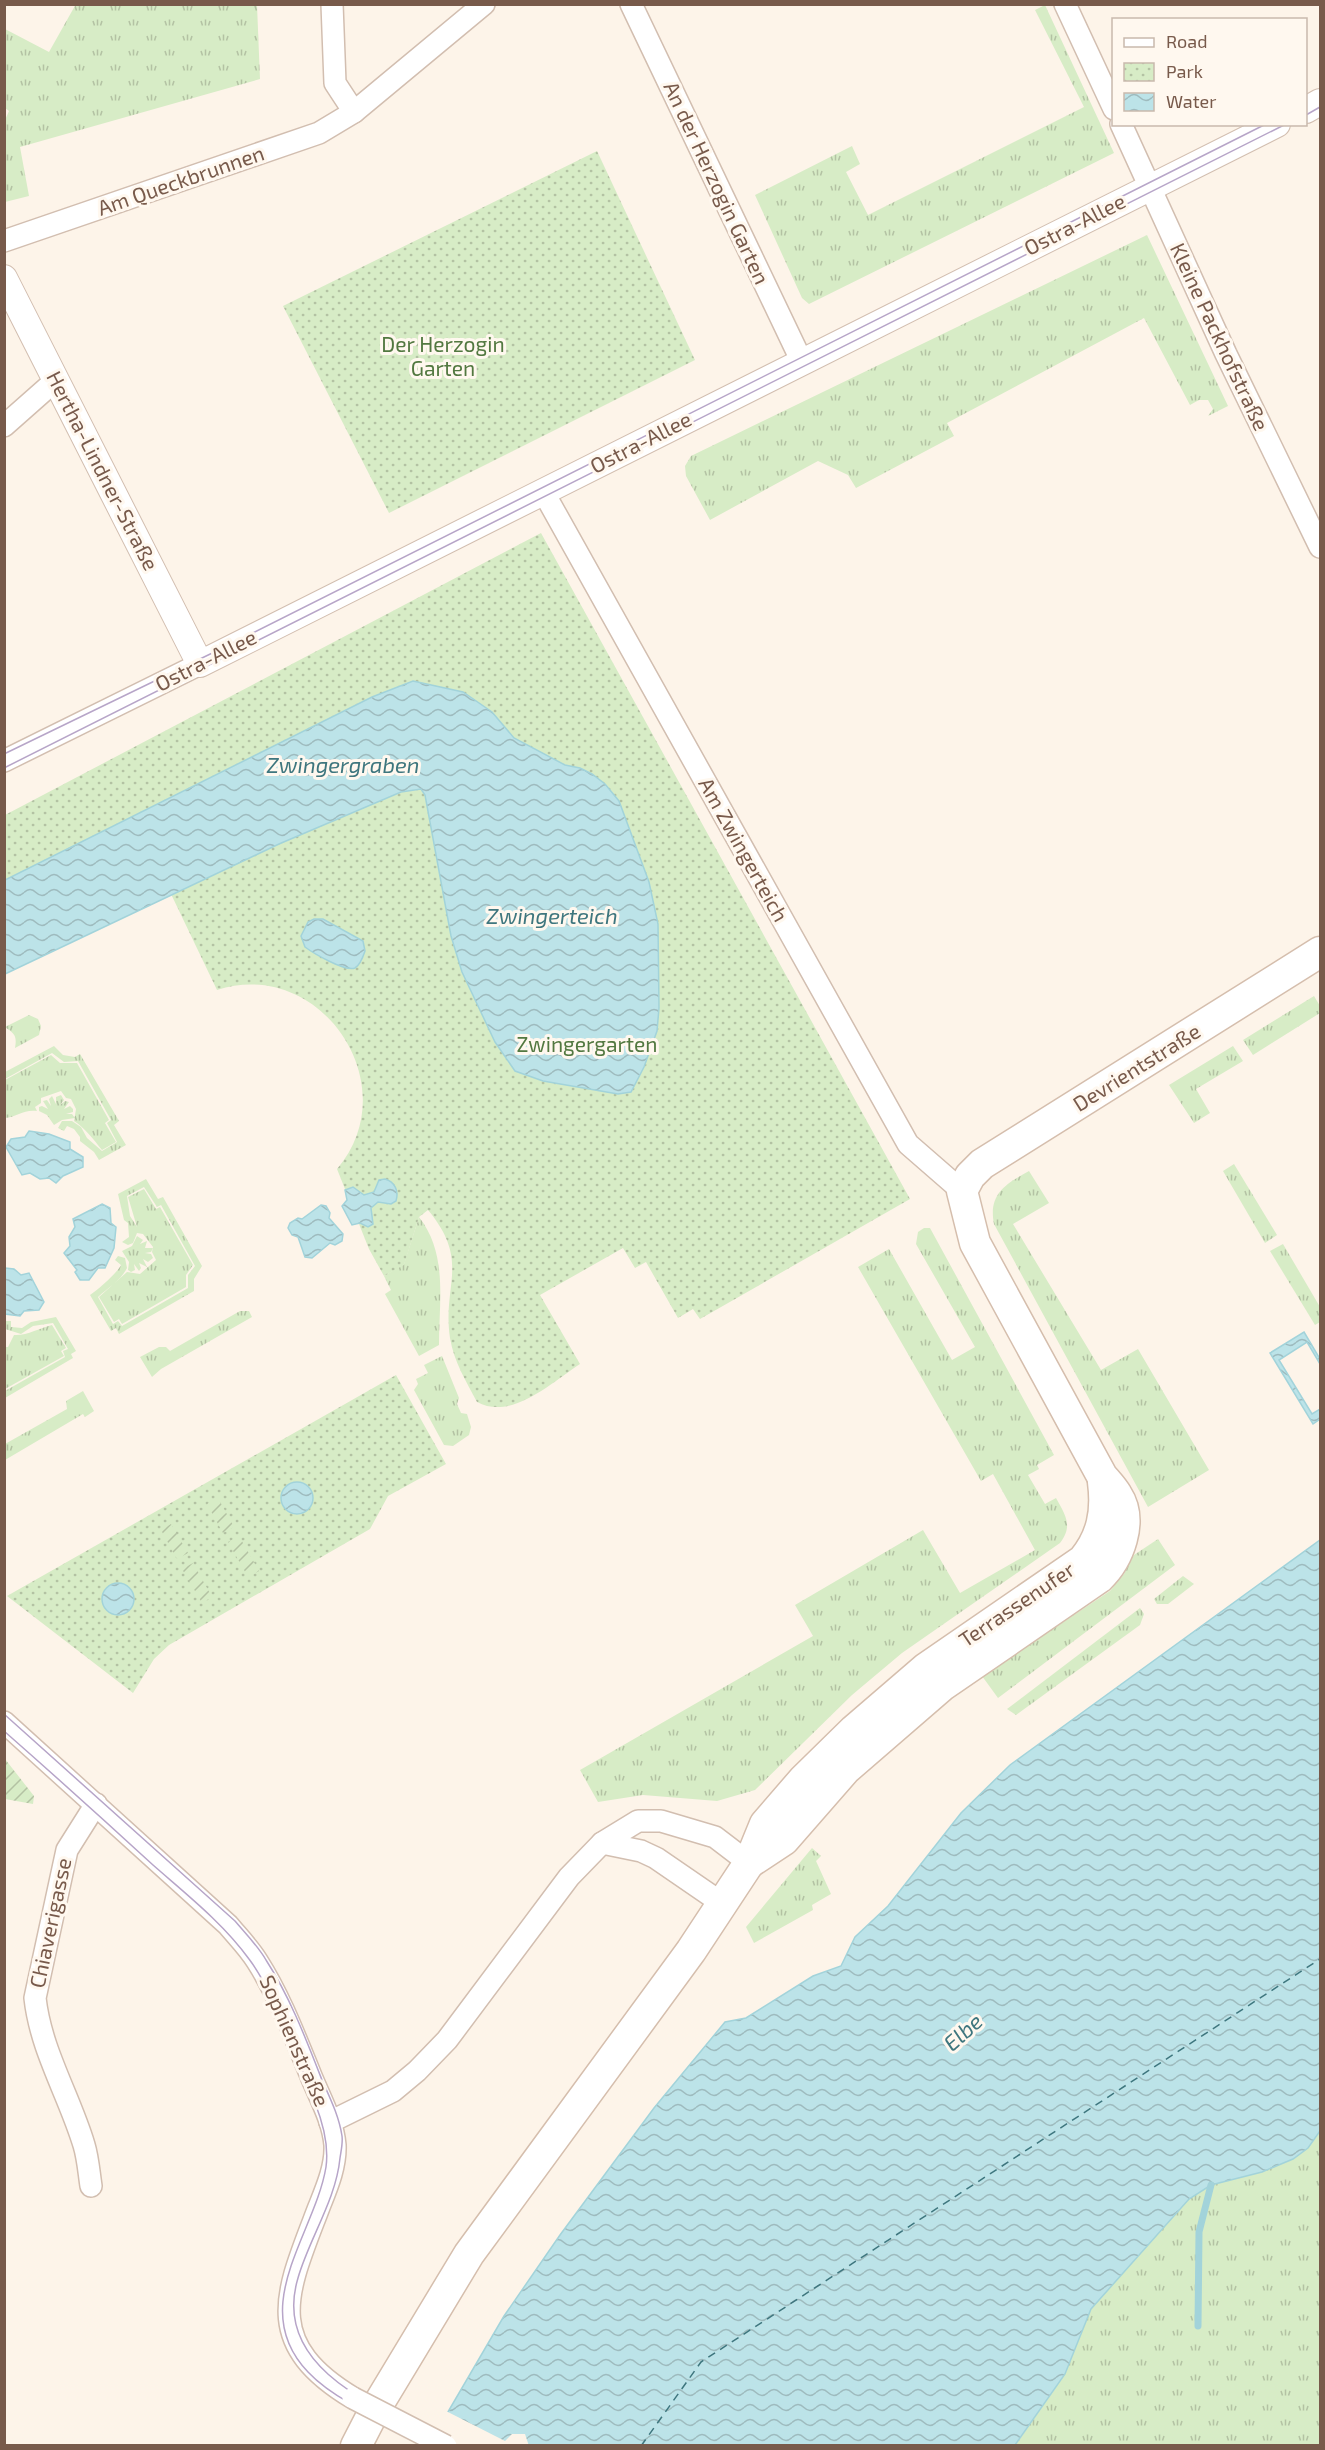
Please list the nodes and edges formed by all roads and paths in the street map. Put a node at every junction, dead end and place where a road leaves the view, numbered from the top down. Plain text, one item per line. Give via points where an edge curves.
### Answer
1 (332, 4) edge
2 (484, 4) edge
3 (631, 4) edge
4 (1065, 4) edge
5 (1112, 107) edge
6 (354, 112) junction
7 (1121, 126) edge
8 (1273, 126) edge
9 (1150, 188) junction
10 (4, 241) edge
11 (4, 278) edge
12 (801, 362) junction
13 (56, 380) junction
14 (4, 426) edge
15 (544, 493) junction
16 (1320, 547) edge
17 (200, 664) junction
18 (4, 761) edge
19 (1320, 952) edge
20 (962, 1191) junction
21 (4, 1722) edge
22 (96, 1804) junction
23 (602, 1844) junction
24 (749, 1863) junction
25 (723, 1904) junction
26 (330, 2122) junction
27 (92, 2186) dead end
28 (356, 2445) edge
29 (446, 2445) edge

1 - 6 street via 335,83
2 - 6 street, Am Queckbrunnen
3 - 12 street, An der Herzogin Garten
4 - 5 street
6 - 10 street, Am Queckbrunnen via 319,133 272,151
7 - 9 street, Kleine Packhofstraße
8 - 9 street, Ostra-Allee
9 - 12 street, Ostra-Allee
9 - 16 street, Kleine Packhofstraße
11 - 13 street, Hertha-Lindner-Straße
12 - 15 street, Ostra-Allee
13 - 14 street
13 - 17 street, Hertha-Lindner-Straße
15 - 17 street, Ostra-Allee
15 - 20 street, Am Zwingerteich via 908,1144
17 - 18 street, Ostra-Allee
19 - 20 main road, Devrientstraße via 982,1164 969,1176
20 - 24 main road, Terrassenufer via 975,1243 1102,1476 1104,1520 1083,1560 926,1668 854,1730 765,1824
21 - 22 street, Sophienstraße
22 - 26 street, Sophienstraße via 228,1925 256,1959 276,1994
22 - 27 street, Chiaverigasse via 67,1850 35,1998 37,2018 54,2070 84,2145
23 - 24 street via 638,1821 661,1821 715,1837
23 - 25 street via 641,1851 656,1858
23 - 26 street via 569,1877 447,2040 412,2076 393,2091
24 - 25 main road, Terrassenufer
25 - 28 main road, Terrassenufer via 469,2254
26 - 29 street, Sophienstraße, bridge via 334,2160 288,2298 288,2316 296,2343 321,2376 353,2398

